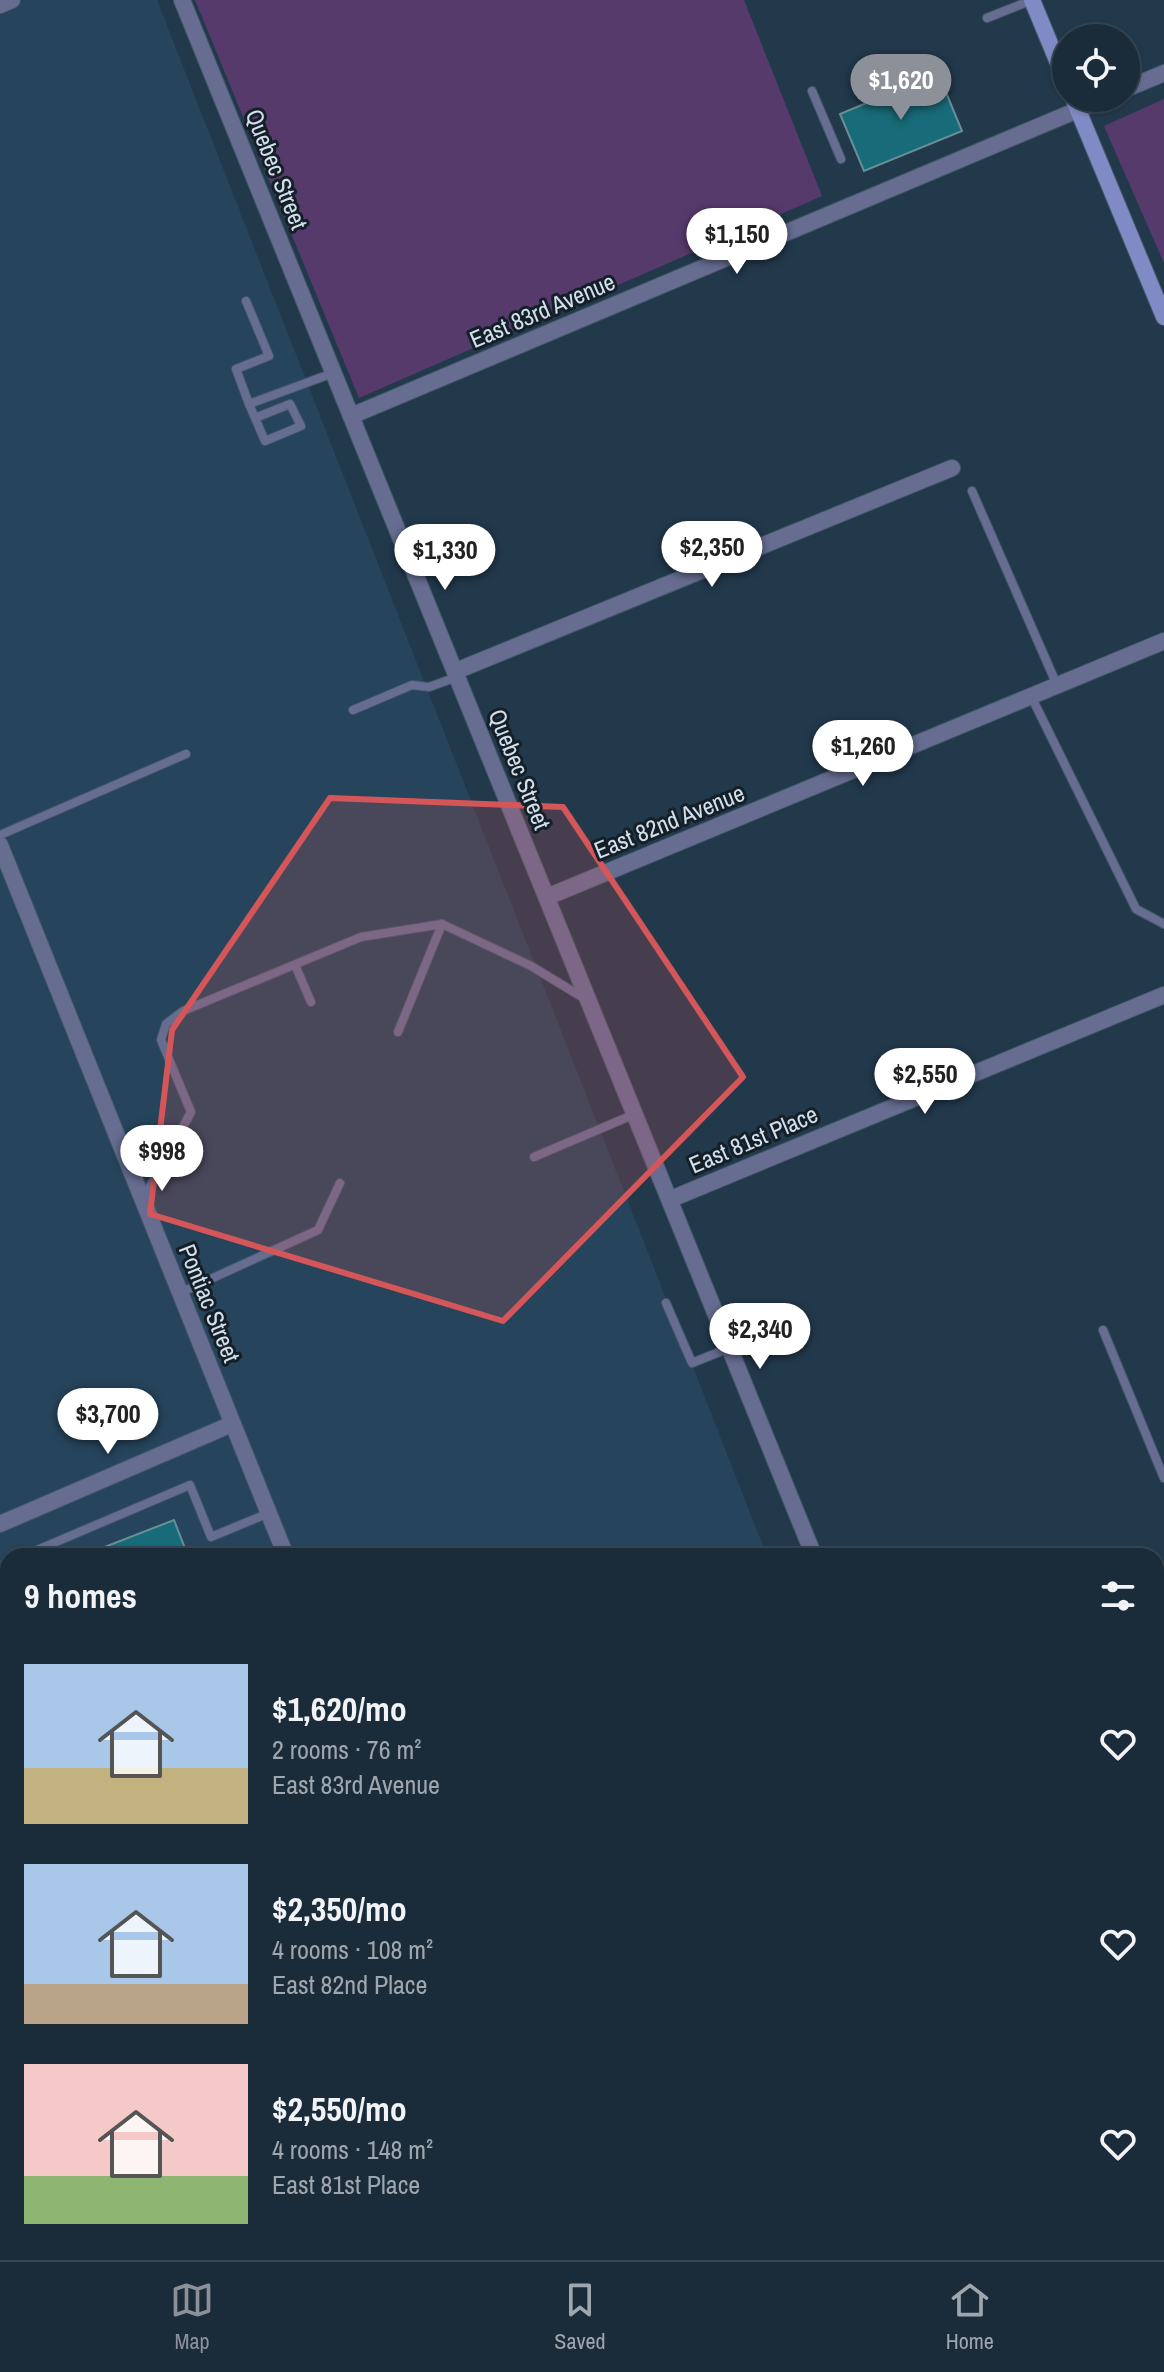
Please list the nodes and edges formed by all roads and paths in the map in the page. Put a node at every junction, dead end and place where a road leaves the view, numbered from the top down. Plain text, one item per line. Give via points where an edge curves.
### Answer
1 (12, 0) edge
2 (182, 0) edge
3 (1032, 0) edge
4 (0, 5) edge
5 (987, 18) dead end
6 (1052, 48) edge
7 (1164, 73) edge
8 (1140, 83) edge
9 (812, 91) dead end
10 (1056, 112) edge
11 (1078, 112) edge
12 (841, 159) dead end
13 (246, 301) dead end
14 (1164, 317) edge
15 (333, 373) junction
16 (249, 404) junction
17 (351, 416) junction
18 (255, 418) junction
19 (952, 468) dead end
20 (972, 491) dead end
21 (1164, 641) edge
22 (457, 674) junction
23 (1058, 685) junction
24 (1031, 696) junction
25 (353, 710) dead end
26 (186, 754) dead end
27 (0, 835) edge
28 (0, 845) edge
29 (547, 897) junction
30 (442, 924) junction
31 (1164, 924) edge
32 (295, 965) junction
33 (1164, 995) edge
34 (311, 1002) dead end
35 (589, 1002) junction
36 (398, 1032) dead end
37 (636, 1114) junction
38 (534, 1157) dead end
39 (340, 1183) dead end
40 (671, 1199) junction
41 (143, 1200) junction
42 (180, 1293) junction
43 (666, 1303) dead end
44 (1103, 1330) dead end
45 (729, 1348) junction
46 (232, 1424) junction
47 (1164, 1478) edge
48 (269, 1513) junction
49 (0, 1524) edge
50 (42, 1548) edge
51 (283, 1548) edge
52 (811, 1548) edge

1 - 4 street
2 - 15 street, Quebec Street
3 - 5 lane
3 - 6 main road
7 - 8 street
9 - 12 lane
10 - 17 street, East 83rd Avenue
11 - 14 main road
13 - 16 lane via 269,356 236,369
15 - 16 lane
15 - 17 street, Quebec Street
16 - 18 lane
17 - 22 street, Quebec Street
18 - 18 lane via 265,441 301,426 290,404
19 - 22 street
20 - 23 lane
21 - 23 street, East 82nd Avenue
22 - 25 lane via 429,687 412,685
22 - 29 street, Quebec Street
23 - 24 street, East 82nd Avenue
24 - 29 street, East 82nd Avenue
24 - 31 lane via 1136,909
26 - 27 lane
28 - 41 street, Pontiac Street
29 - 35 street, Quebec Street
30 - 32 lane via 361,937
30 - 35 lane via 531,966
30 - 36 lane
32 - 34 lane
32 - 41 lane via 183,1011 166,1024 161,1040 191,1112
33 - 40 street, East 81st Place
35 - 37 street, Quebec Street
37 - 38 lane
37 - 40 street, Quebec Street
39 - 42 lane via 318,1230
40 - 45 street, Quebec Street
41 - 42 street, Pontiac Street
42 - 46 street, Pontiac Street
43 - 45 lane via 692,1363
44 - 47 lane
45 - 52 street, Quebec Street
46 - 48 street, Pontiac Street
46 - 49 street
48 - 50 lane via 211,1537 190,1485
48 - 51 street, Pontiac Street

